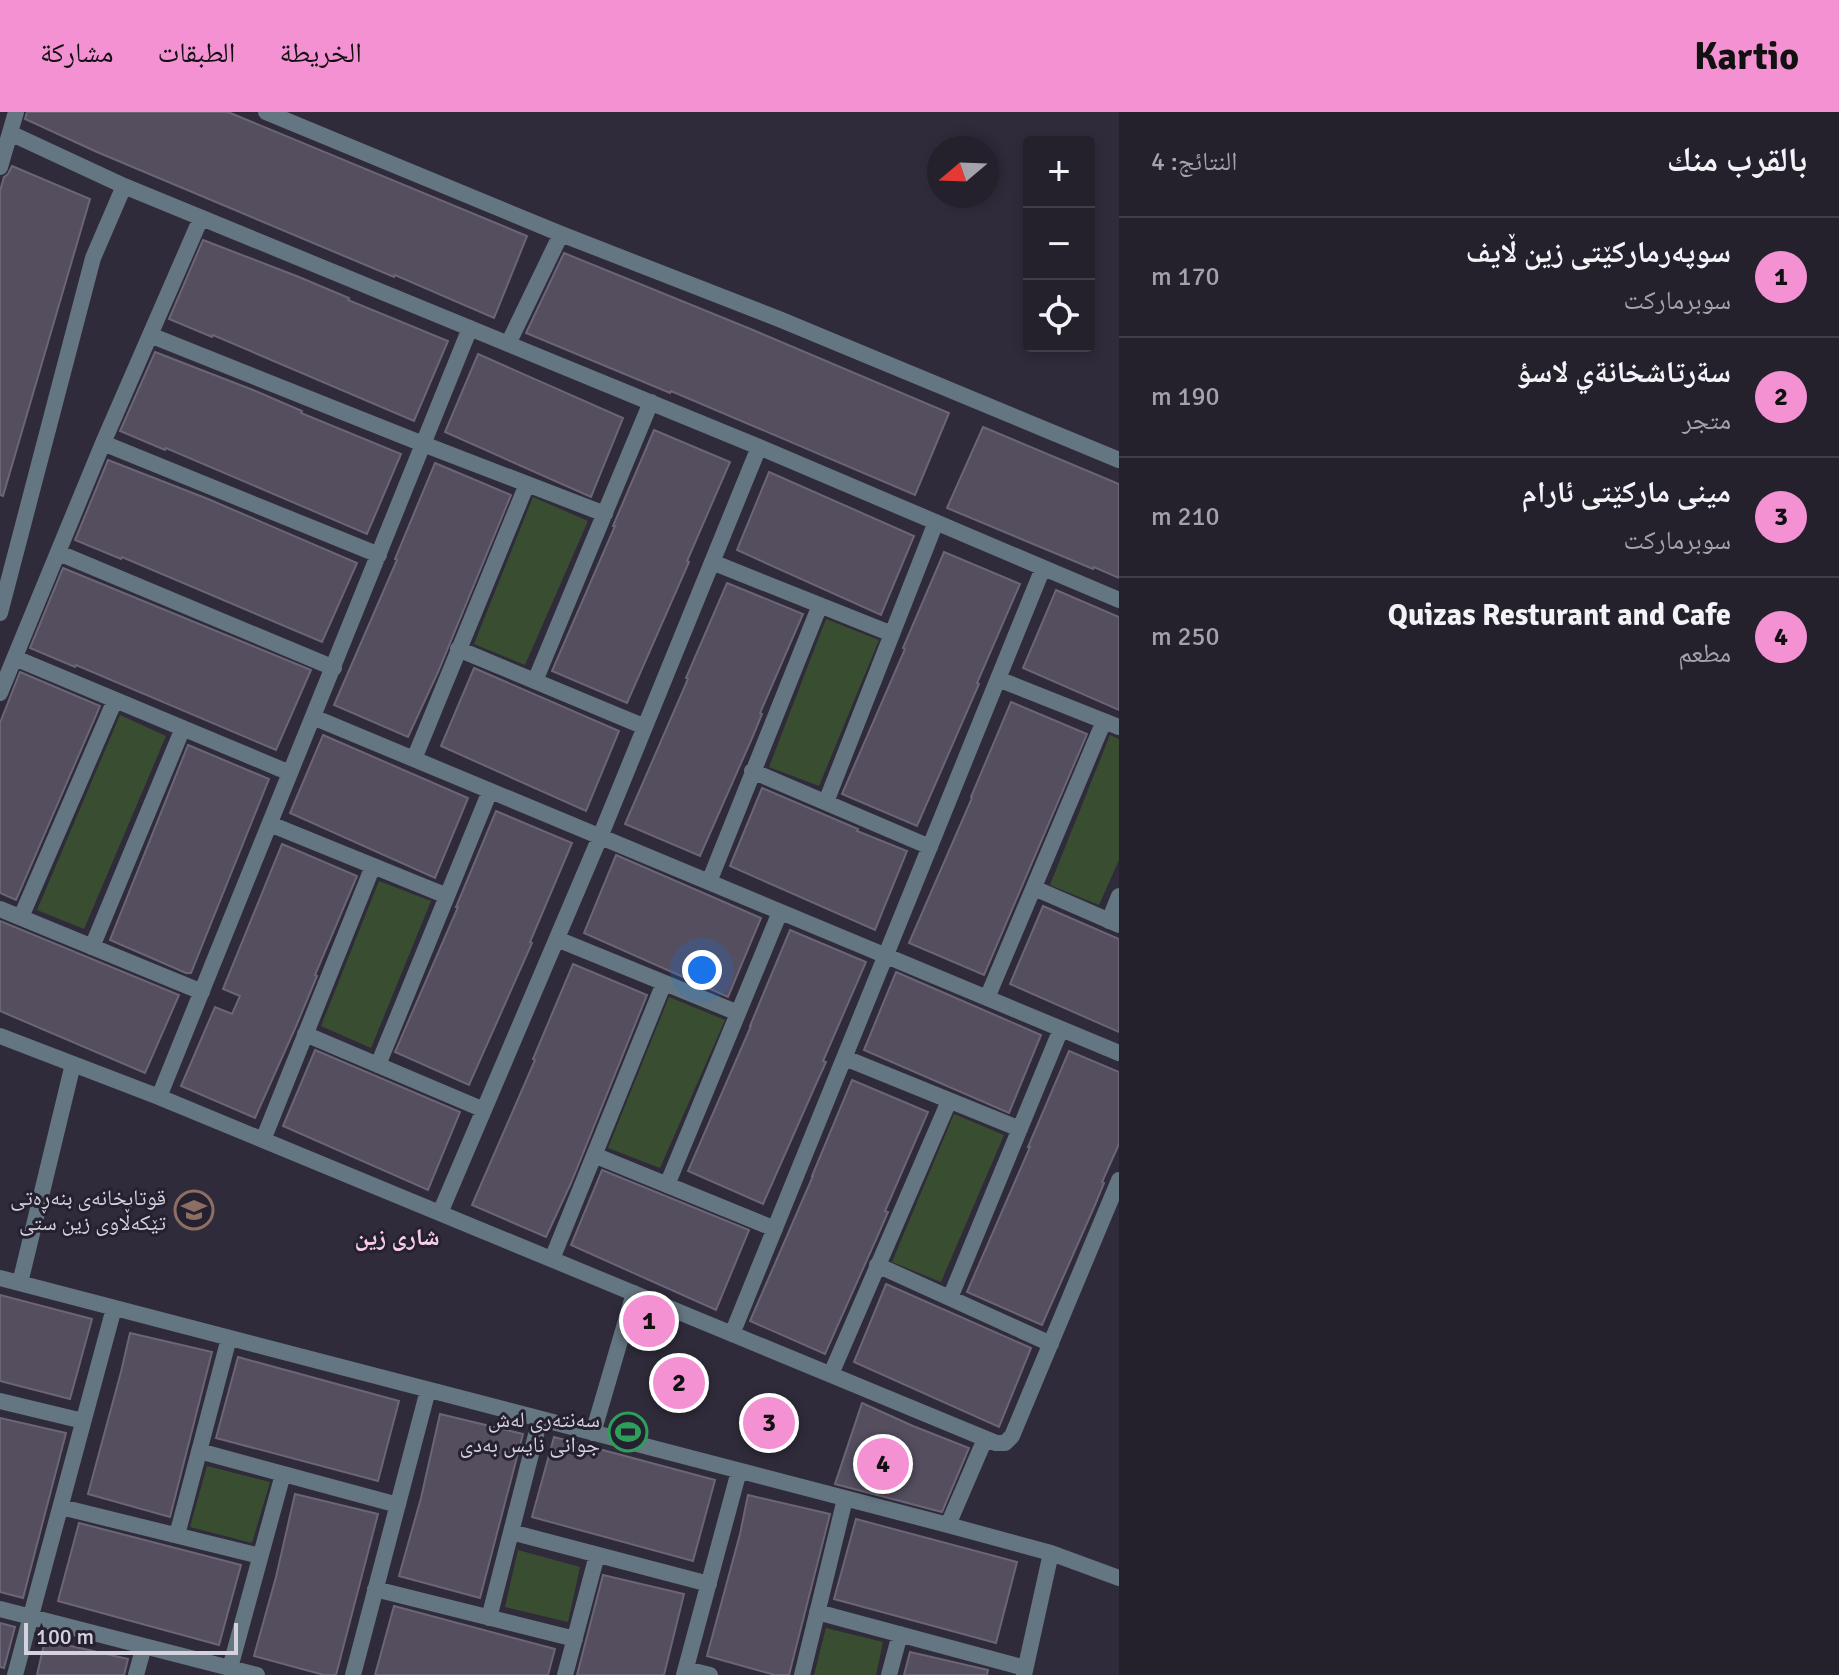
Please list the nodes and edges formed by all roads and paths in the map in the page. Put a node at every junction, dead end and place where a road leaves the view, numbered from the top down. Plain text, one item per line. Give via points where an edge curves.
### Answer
1 (16, 112) edge
2 (266, 112) edge
3 (10, 133) junction
4 (0, 167) edge
5 (124, 186) junction
6 (201, 218) junction
7 (561, 234) junction
8 (470, 328) junction
9 (150, 335) junction
10 (508, 344) junction
11 (651, 402) junction
12 (103, 443) junction
13 (423, 444) junction
14 (759, 447) junction
15 (1119, 460) edge
16 (527, 484) junction
17 (605, 514) junction
18 (936, 522) junction
19 (59, 553) junction
20 (379, 555) junction
21 (712, 562) junction
22 (1043, 568) junction
23 (1119, 600) edge
24 (820, 605) junction
25 (0, 613) edge
26 (892, 634) junction
27 (458, 649) junction
28 (15, 658) junction
29 (334, 668) junction
30 (998, 679) junction
31 (535, 681) junction
32 (0, 693) edge
33 (115, 700) junction
34 (313, 717) junction
35 (1112, 724) edge
36 (645, 727) junction
37 (183, 728) junction
38 (414, 759) junction
39 (752, 771) junction
40 (290, 773) junction
41 (490, 791) junction
42 (826, 802) junction
43 (270, 824) junction
44 (600, 837) junction
45 (930, 847) junction
46 (373, 866) junction
47 (709, 882) junction
48 (1034, 888) junction
49 (447, 896) junction
50 (1119, 896) edge
51 (0, 909) edge
52 (780, 912) junction
53 (21, 917) junction
54 (1114, 923) edge
55 (557, 939) junction
56 (92, 947) junction
57 (886, 956) junction
58 (664, 983) junction
59 (202, 992) junction
60 (987, 998) junction
61 (738, 1013) junction
62 (1061, 1029) junction
63 (305, 1034) junction
64 (0, 1036) edge
65 (1119, 1053) edge
66 (845, 1058) junction
67 (73, 1064) junction
68 (378, 1065) junction
69 (159, 1097) junction
70 (949, 1101) junction
71 (484, 1110) junction
72 (1020, 1129) junction
73 (263, 1140) junction
74 (594, 1155) junction
75 (1119, 1180) edge
76 (667, 1185) junction
77 (440, 1213) junction
78 (775, 1229) junction
79 (552, 1259) junction
80 (877, 1265) junction
81 (0, 1278) edge
82 (20, 1283) junction
83 (634, 1293) junction
84 (950, 1298) junction
85 (114, 1308) junction
86 (732, 1334) junction
87 (229, 1338) junction
88 (1051, 1344) junction
89 (831, 1374) junction
90 (428, 1390) junction
91 (0, 1401) edge
92 (540, 1419) junction
93 (83, 1421) junction
94 (593, 1433) junction
95 (985, 1439) junction
96 (199, 1451) junction
97 (739, 1471) junction
98 (283, 1474) junction
99 (845, 1499) junction
100 (398, 1505) junction
101 (61, 1507) junction
102 (948, 1525) junction
103 (511, 1532) junction
104 (177, 1535) junction
105 (1051, 1553) junction
106 (597, 1555) junction
107 (260, 1556) junction
108 (1119, 1578) edge
109 (709, 1584) junction
110 (375, 1589) junction
111 (0, 1609) edge
112 (817, 1612) junction
113 (30, 1616) junction
114 (489, 1618) junction
115 (900, 1634) junction
116 (575, 1639) junction
117 (144, 1646) junction
118 (230, 1668) junction
119 (685, 1672) edge
120 (1024, 1672) edge
121 (15, 1675) edge
122 (136, 1675) edge
123 (257, 1675) edge
124 (353, 1675) edge
125 (565, 1675) edge
126 (710, 1675) edge
127 (802, 1675) edge
128 (889, 1675) edge

1 - 3 street
2 - 7 street
3 - 4 street
3 - 5 street
5 - 6 street
5 - 25 street via 93,258
6 - 8 street
6 - 9 street
7 - 10 street
7 - 15 street
8 - 10 street
8 - 13 street
9 - 12 street
9 - 13 street
10 - 11 street
11 - 14 street
11 - 17 street
12 - 19 street
12 - 20 street
13 - 16 street
13 - 20 street
14 - 18 street
14 - 21 street
16 - 17 street
16 - 27 street
17 - 31 street
18 - 22 street
18 - 26 street
19 - 28 street
19 - 29 street
20 - 29 street
21 - 24 street
21 - 36 street
22 - 23 street
22 - 30 street
24 - 26 street
24 - 39 street
26 - 42 street
27 - 31 street
27 - 38 street
28 - 32 street
28 - 33 street
29 - 34 street
30 - 35 street
30 - 45 street
31 - 36 street
33 - 37 street
33 - 53 street
34 - 38 street
34 - 40 street
35 - 48 street
36 - 44 street
37 - 40 street
37 - 56 street
38 - 41 street
39 - 42 street
39 - 47 street
40 - 43 street
41 - 44 street
41 - 49 street
42 - 45 street
43 - 46 street
43 - 59 street
44 - 47 street
44 - 55 street
45 - 57 street
46 - 49 street
46 - 63 street
47 - 52 street
48 - 54 street
48 - 60 street
49 - 68 street
50 - 54 street
51 - 53 street
52 - 57 street
52 - 61 street
53 - 56 street
55 - 58 street
55 - 71 street
56 - 59 street
57 - 60 street
57 - 66 street
58 - 61 street
58 - 74 street
59 - 69 street
60 - 62 street
61 - 76 street
62 - 65 street
62 - 72 street
63 - 68 street
63 - 73 street
64 - 67 street
66 - 70 street
66 - 78 street
67 - 69 street
67 - 82 street
68 - 71 street
69 - 73 street
70 - 72 street
70 - 80 street
71 - 77 street
72 - 84 street
73 - 77 street
74 - 76 street
74 - 79 street
75 - 88 street
76 - 78 street
77 - 79 street
78 - 86 street
79 - 83 street
80 - 84 street
80 - 89 street
81 - 82 street
82 - 85 street
83 - 86 street
83 - 94 street
84 - 88 street
85 - 87 street
85 - 93 street
86 - 89 street
87 - 90 street
87 - 96 street
88 - 95 street via 1012,1436 1005,1443
89 - 95 street
90 - 92 street
90 - 100 street
91 - 93 street
92 - 94 street
92 - 103 street
93 - 101 street
94 - 97 street
95 - 102 street
96 - 98 street
96 - 104 street
97 - 99 street
97 - 109 street
98 - 100 street
98 - 107 street
99 - 102 street
99 - 112 street
100 - 110 street
101 - 104 street
101 - 113 street
102 - 105 street
103 - 106 street
103 - 114 street
104 - 107 street
105 - 108 street
105 - 120 street
106 - 109 street
106 - 116 street
107 - 118 street
109 - 119 street
110 - 114 street
110 - 124 street
111 - 113 street
112 - 115 street
112 - 127 street
113 - 117 street
113 - 121 street
114 - 116 street
115 - 120 street
115 - 128 street
116 - 125 street
117 - 118 street
117 - 122 street
118 - 123 street
119 - 126 street

